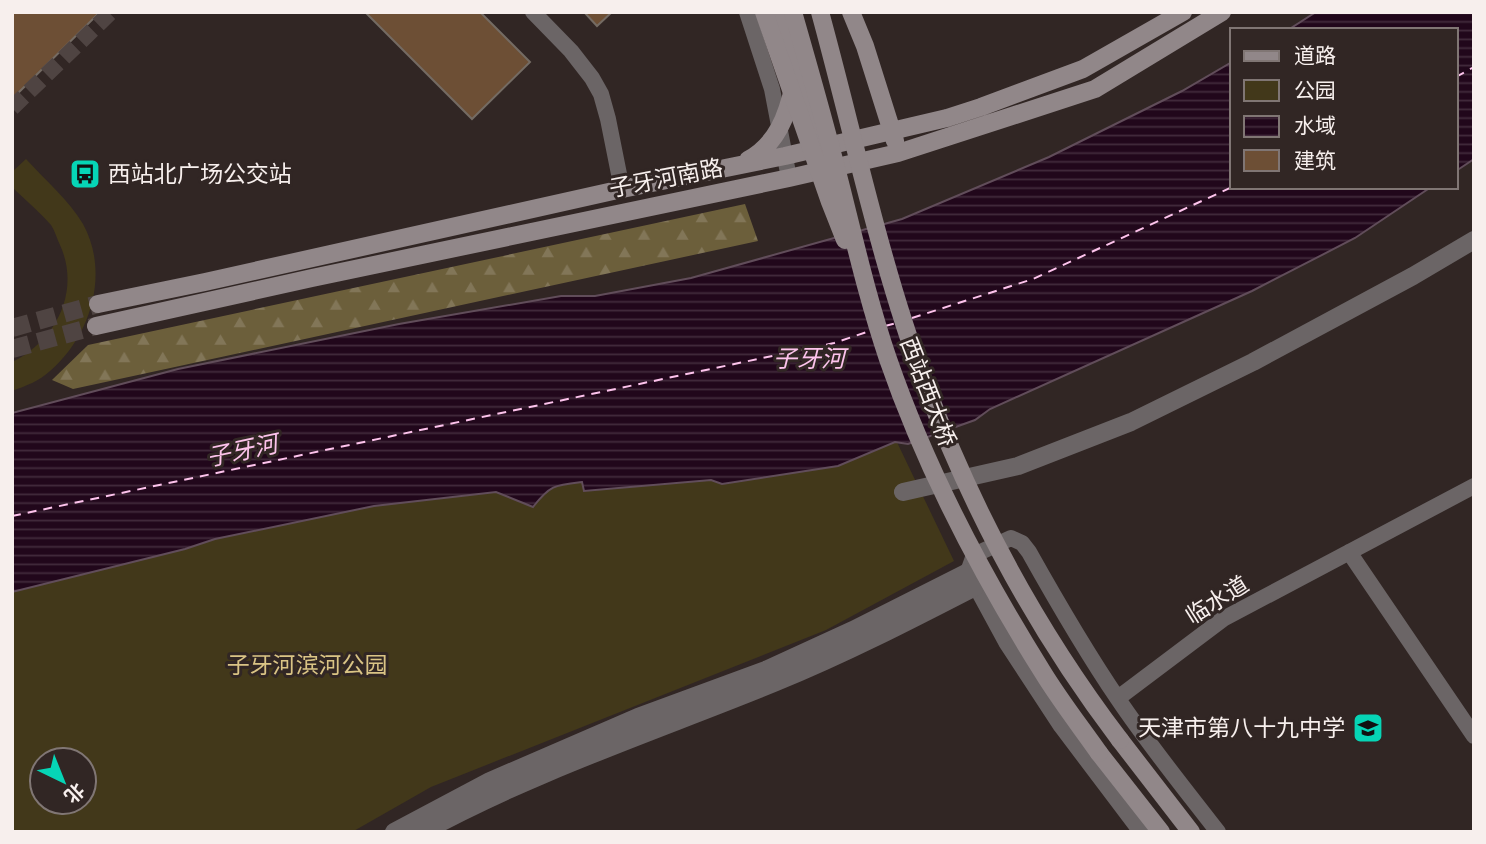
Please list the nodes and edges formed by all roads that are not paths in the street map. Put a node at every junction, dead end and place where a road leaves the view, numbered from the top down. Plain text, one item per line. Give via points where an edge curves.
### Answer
1 (533, 12) edge
2 (747, 12) edge
3 (764, 12) edge
4 (778, 12) edge
5 (793, 12) edge
6 (820, 12) edge
7 (851, 12) edge
8 (859, 12) edge
9 (1183, 12) edge
10 (1222, 12) edge
11 (865, 46) junction
12 (795, 68) junction
13 (779, 129) junction
14 (885, 133) junction
15 (822, 148) junction
16 (898, 153) junction
17 (785, 156) junction
18 (730, 167) junction
19 (836, 168) junction
20 (789, 178) junction
21 (622, 189) junction
22 (1474, 240) edge
23 (865, 287) junction
24 (99, 304) tunnel mouth
25 (96, 326) tunnel mouth
26 (939, 485) junction
27 (1474, 486) edge
28 (903, 492) dead end
29 (1349, 552) junction
30 (971, 580) junction
31 (1118, 698) junction
32 (1474, 736) edge
33 (394, 832) edge
34 (423, 832) edge
35 (1142, 832) edge
36 (1161, 832) edge
37 (1191, 832) edge
38 (1218, 832) edge

1 - 21 street via 572,51 601,94
2 - 13 street via 772,89
3 - 23 main road, bridge via 830,202
4 - 12 main road
5 - 23 main road, 西站西大桥, bridge
6 - 37 main road, 西站西大桥, bridge via 883,250 925,384 989,533 1086,694
7 - 11 main road
8 - 11 main road
9 - 14 main road, 子牙河南路 via 1083,69 981,107
10 - 16 main road, 子牙河南路 via 1095,89
11 - 14 main road via 881,96
12 - 13 main road via 790,102
12 - 15 main road
13 - 17 street
13 - 18 main road via 759,154
14 - 15 main road, 子牙河南路
14 - 16 main road
14 - 19 main road via 861,156
15 - 17 main road, 子牙河南路
15 - 19 main road
16 - 19 main road, 子牙河南路
17 - 18 main road, 子牙河南路
17 - 20 street
18 - 21 main road, 子牙河南路
19 - 20 main road, 子牙河南路
20 - 25 main road, 子牙河南路
21 - 24 main road, 子牙河南路
22 - 26 street via 1131,422 1017,466
23 - 26 main road, 西站西大桥, bridge
26 - 28 street
26 - 36 main road, 西站西大桥, bridge via 1043,673
27 - 29 street, 临水道
29 - 31 street, 临水道 via 1223,619
29 - 32 street
30 - 31 street via 974,555 1011,538 1022,543
30 - 33 street via 768,669 490,781
30 - 34 street via 861,645 580,758
30 - 35 street via 1061,726
31 - 38 street

